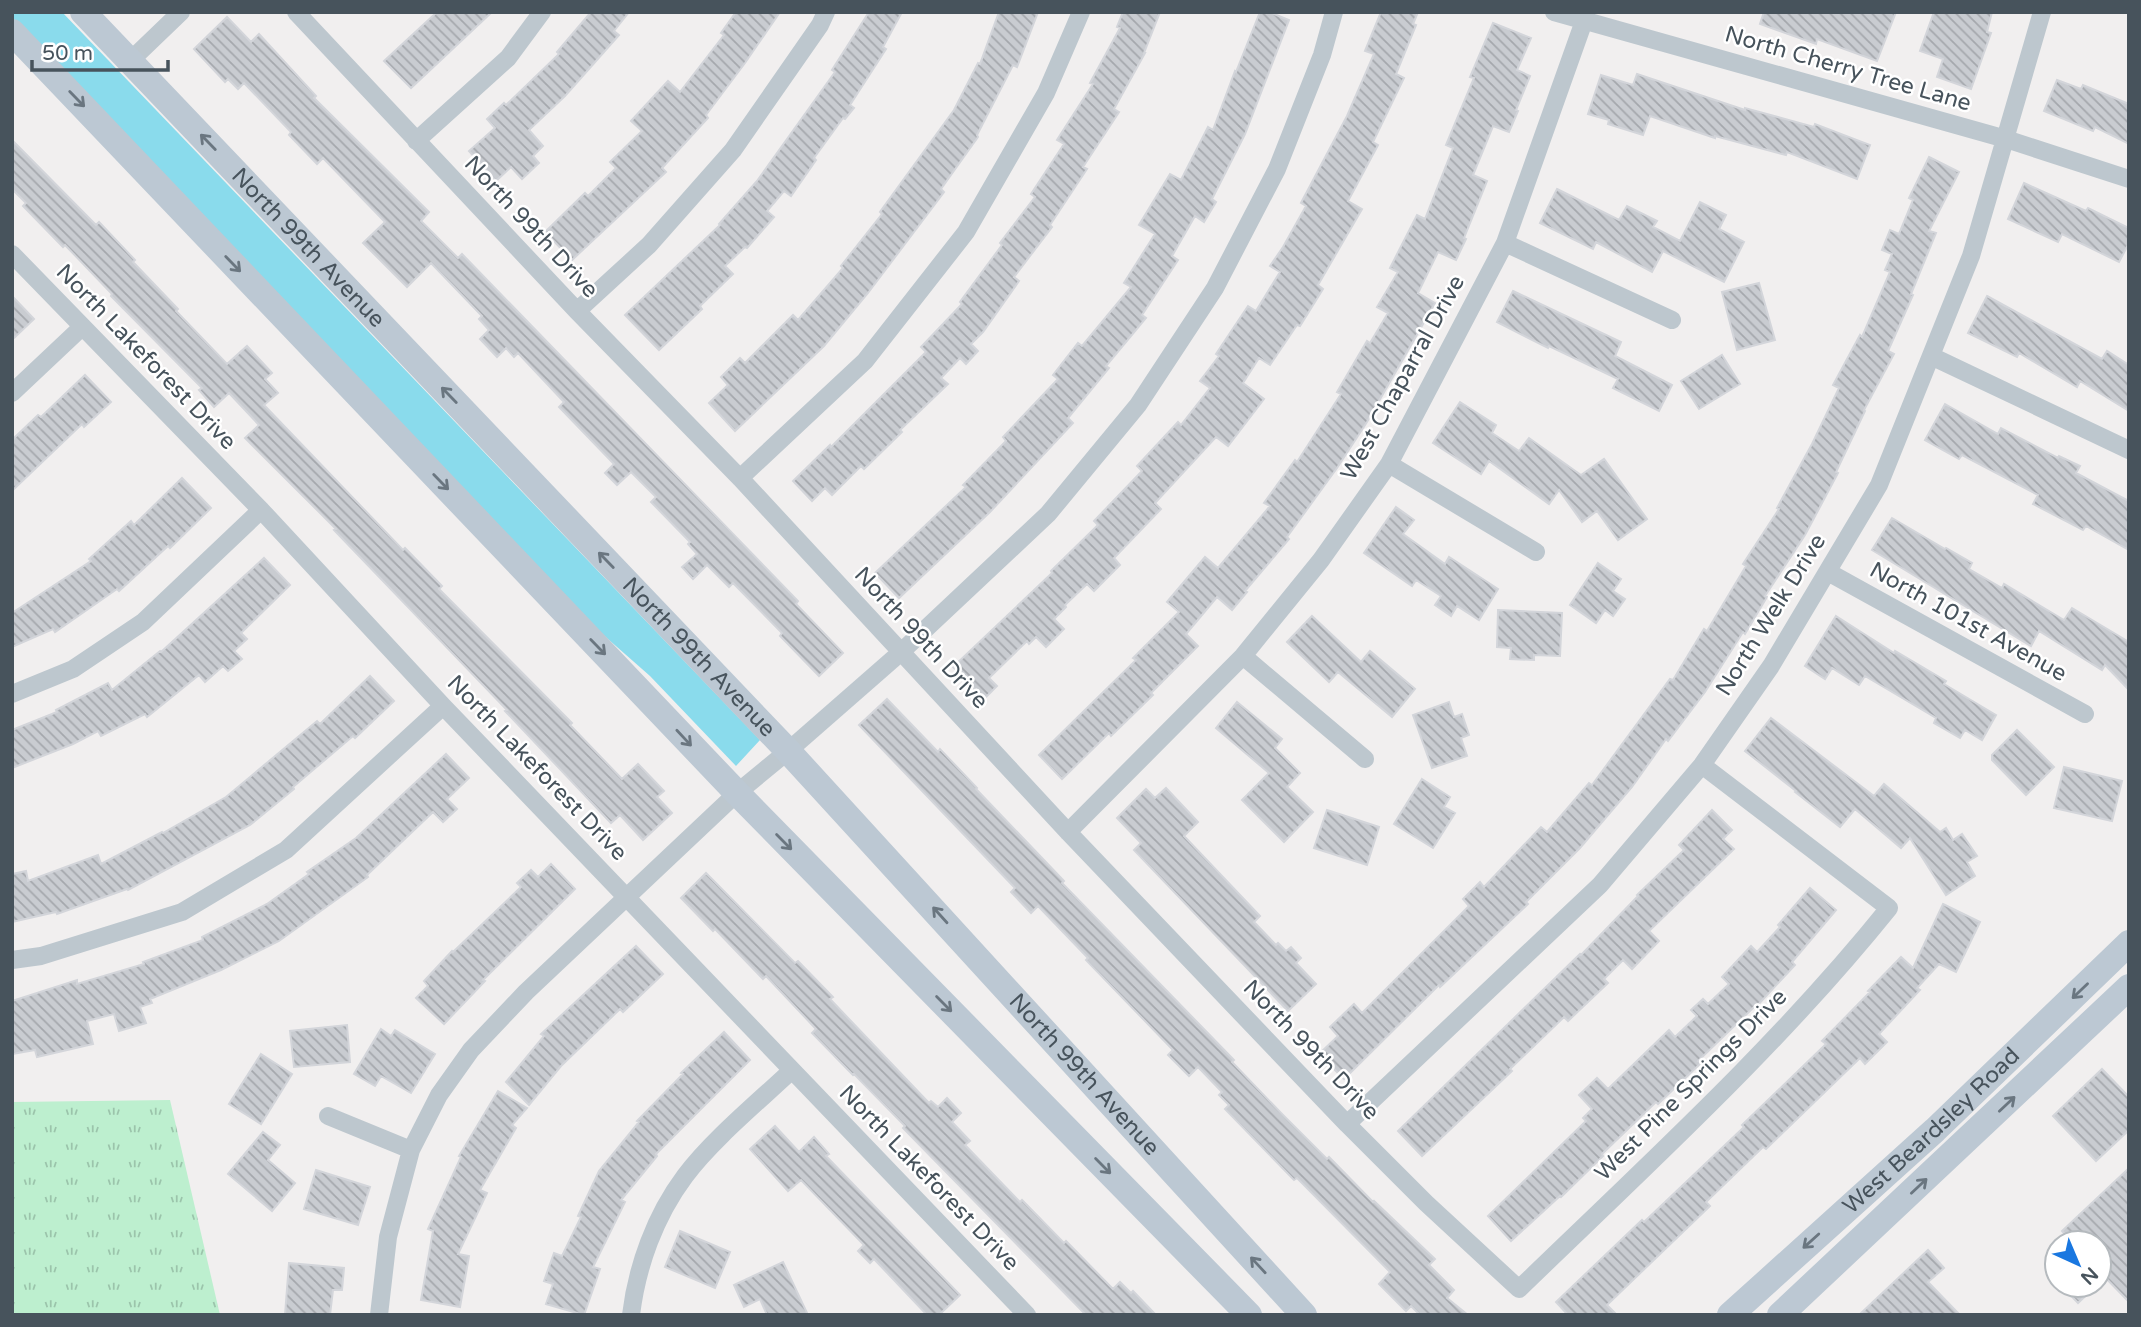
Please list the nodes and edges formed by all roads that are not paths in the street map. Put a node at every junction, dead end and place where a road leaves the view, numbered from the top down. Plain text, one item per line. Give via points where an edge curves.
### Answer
1 (83, 12) edge
2 (181, 12) edge
3 (296, 12) edge
4 (542, 12) edge
5 (826, 12) edge
6 (1081, 12) edge
7 (1334, 12) edge
8 (1554, 12) edge
9 (2042, 12) edge
10 (1584, 20) junction
11 (12, 32) edge
12 (130, 61) junction
13 (2006, 139) junction
14 (416, 141) junction
15 (2129, 179) edge
16 (1505, 243) junction
17 (12, 254) edge
18 (577, 312) junction
19 (1672, 320) dead end
20 (82, 327) junction
21 (1931, 356) junction
22 (12, 393) edge
23 (2129, 450) edge
24 (1389, 464) junction
25 (740, 478) junction
26 (261, 510) junction
27 (1536, 552) dead end
28 (1828, 572) junction
29 (900, 653) junction
30 (1243, 656) junction
31 (12, 694) edge
32 (443, 705) junction
33 (2085, 714) dead end
34 (788, 751) junction
35 (1365, 760) dead end
36 (1702, 765) junction
37 (737, 793) junction
38 (1068, 832) junction
39 (628, 897) junction
40 (2129, 943) edge
41 (12, 960) edge
42 (2129, 988) edge
43 (791, 1070) junction
44 (328, 1116) dead end
45 (1347, 1124) junction
46 (1935, 1130) junction
47 (411, 1150) junction
48 (1957, 1151) junction
49 (1519, 1289) joint
50 (379, 1315) edge
51 (631, 1315) edge
52 (1027, 1315) edge
53 (1250, 1315) edge
54 (1304, 1315) edge
55 (1730, 1315) edge
56 (1780, 1315) edge

1 - 12 main road, North 99th Avenue
2 - 12 street
3 - 14 street, North 99th Drive
4 - 14 street via 508,58
5 - 18 street via 733,150 649,245
6 - 25 street via 1046,93 966,232 865,361
7 - 29 street via 1277,169 1215,288 1138,405 1048,514
8 - 10 street, North Cherry Tree Lane
9 - 13 street, North Welk Drive
10 - 13 street, North Cherry Tree Lane
10 - 16 street, West Chaparral Drive
11 -> 37 main road, North 99th Avenue
34 -> 12 main road, North 99th Avenue
13 - 15 street, North Cherry Tree Lane
13 - 21 street, North Welk Drive via 1971,257
14 - 18 street, North 99th Drive
16 - 19 street
16 - 24 street, West Chaparral Drive
17 - 20 street, North Lakeforest Drive
18 - 25 street, North 99th Drive
20 - 22 street
20 - 26 street, North Lakeforest Drive
21 - 23 street
21 - 28 street, North Welk Drive via 1879,485
24 - 27 street
24 - 30 street, West Chaparral Drive via 1321,560
25 - 29 street, North 99th Drive
26 - 31 street via 143,622 73,670
26 - 32 street, North Lakeforest Drive
28 - 33 street, North 101st Avenue
28 - 36 street, North Welk Drive via 1771,666
29 - 34 street
29 - 38 street, North 99th Drive
30 - 35 street
30 - 38 street, West Chaparral Drive
32 - 39 street, North Lakeforest Drive
32 - 41 street via 286,850 182,912 41,956
34 - 37 street
54 -> 34 main road, North 99th Avenue
36 - 45 street, North Welk Drive via 1600,885
36 - 49 street, West Pine Springs Drive via 1889,908 1755,1059
37 - 39 street
37 -> 53 main road, North 99th Avenue
38 - 45 street, North 99th Drive
39 - 43 street, North Lakeforest Drive
39 - 47 street via 526,992 471,1051 439,1095
40 -> 46 main road, West Beardsley Road
48 -> 42 main road, West Beardsley Road
43 - 51 street via 685,1175 658,1219 634,1287
43 - 52 street, North Lakeforest Drive
44 - 47 street
45 - 49 street, North 99th Drive
46 - 48 main road
46 -> 55 main road, West Beardsley Road
47 - 50 street via 388,1237
56 -> 48 main road, West Beardsley Road

